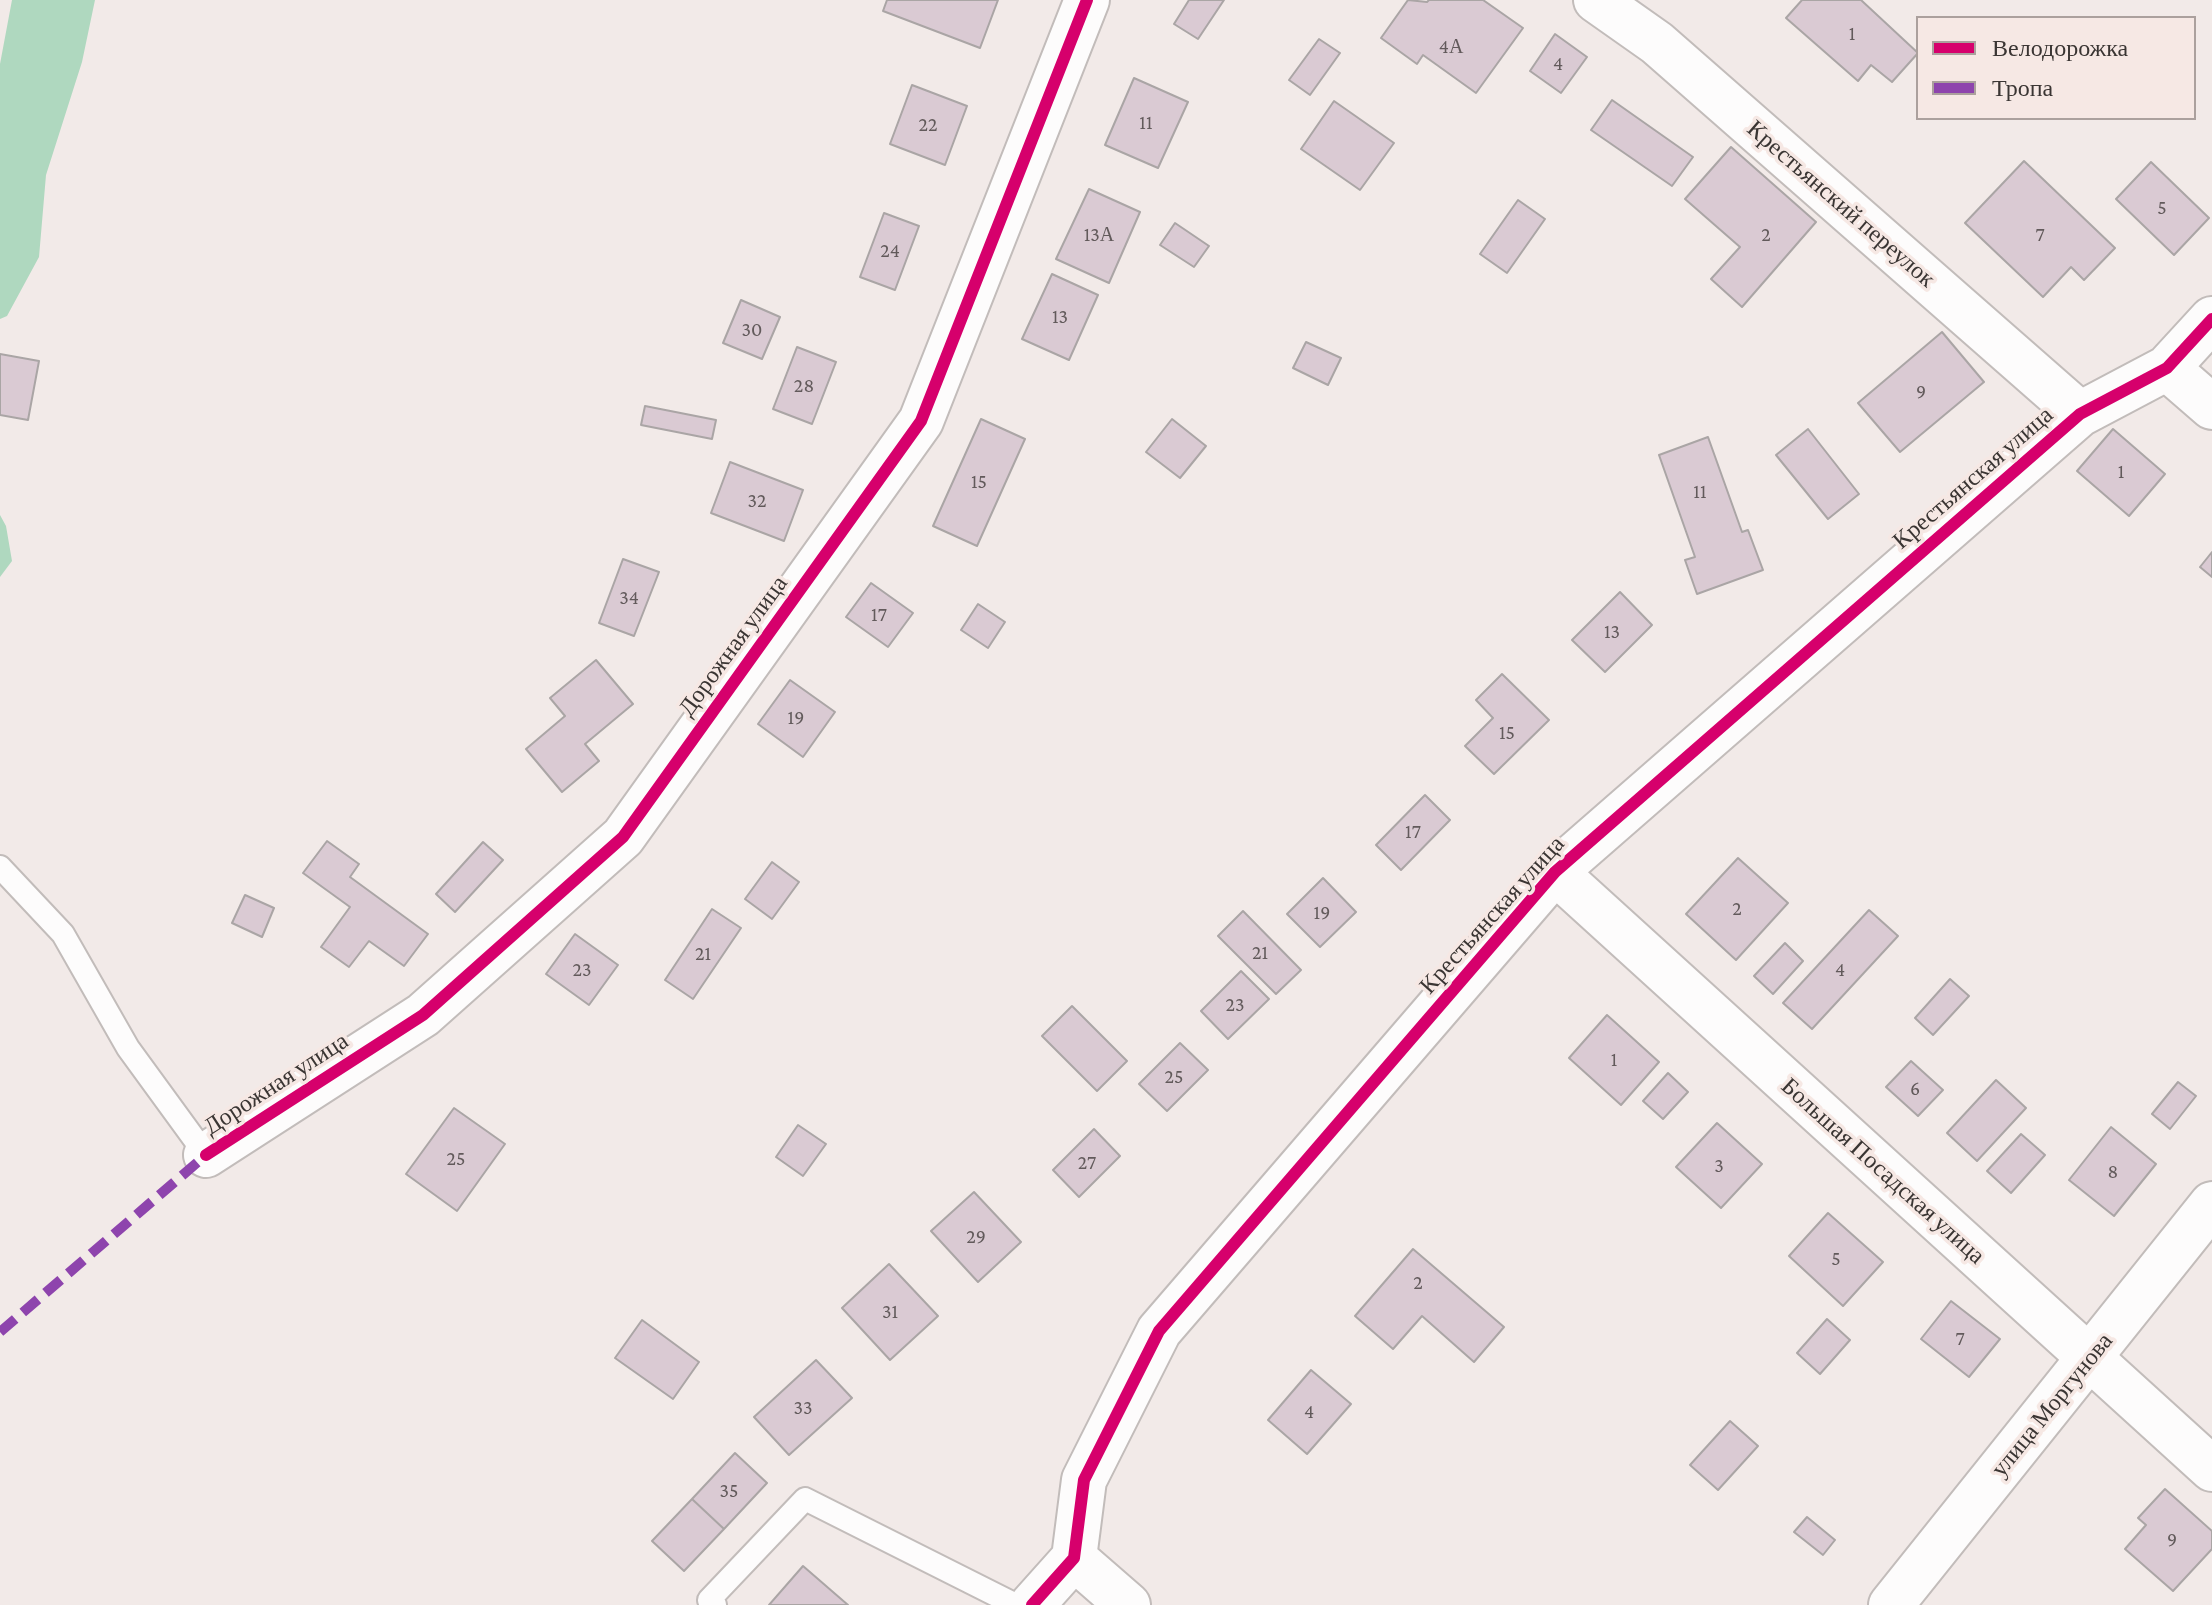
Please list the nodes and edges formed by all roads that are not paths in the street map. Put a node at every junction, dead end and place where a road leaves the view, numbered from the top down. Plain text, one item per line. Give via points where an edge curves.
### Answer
1 (1087, 0) edge
2 (1596, 0) edge
3 (2212, 319) edge
4 (2167, 368) junction
5 (2212, 407) edge
6 (2080, 414) junction
7 (0, 867) edge
8 (1555, 872) junction
9 (206, 1155) joint
10 (2212, 1204) edge
11 (2089, 1359) junction
12 (2212, 1469) edge
13 (1074, 1558) junction
14 (715, 1605) edge
15 (1016, 1605) edge
16 (1032, 1605) edge
17 (1128, 1605) edge
18 (1891, 1605) edge

1 - 9 street, Дорожная улица via 921,421 623,837 423,1015
2 - 6 street, Крестьянский переулок via 1657,43
3 - 4 street, Крестьянская улица
4 - 5 street
4 - 6 street, Крестьянская улица
6 - 8 street, Крестьянская улица
7 - 9 lane via 63,934 128,1048
8 - 11 street, Большая Посадская улица
8 - 13 street, Крестьянская улица via 1159,1331 1084,1480
10 - 11 street, улица Моргунова
11 - 12 street, Большая Посадская улица
11 - 18 street, улица Моргунова
13 - 16 street
13 - 17 street
14 - 15 lane via 709,1600 805,1499

